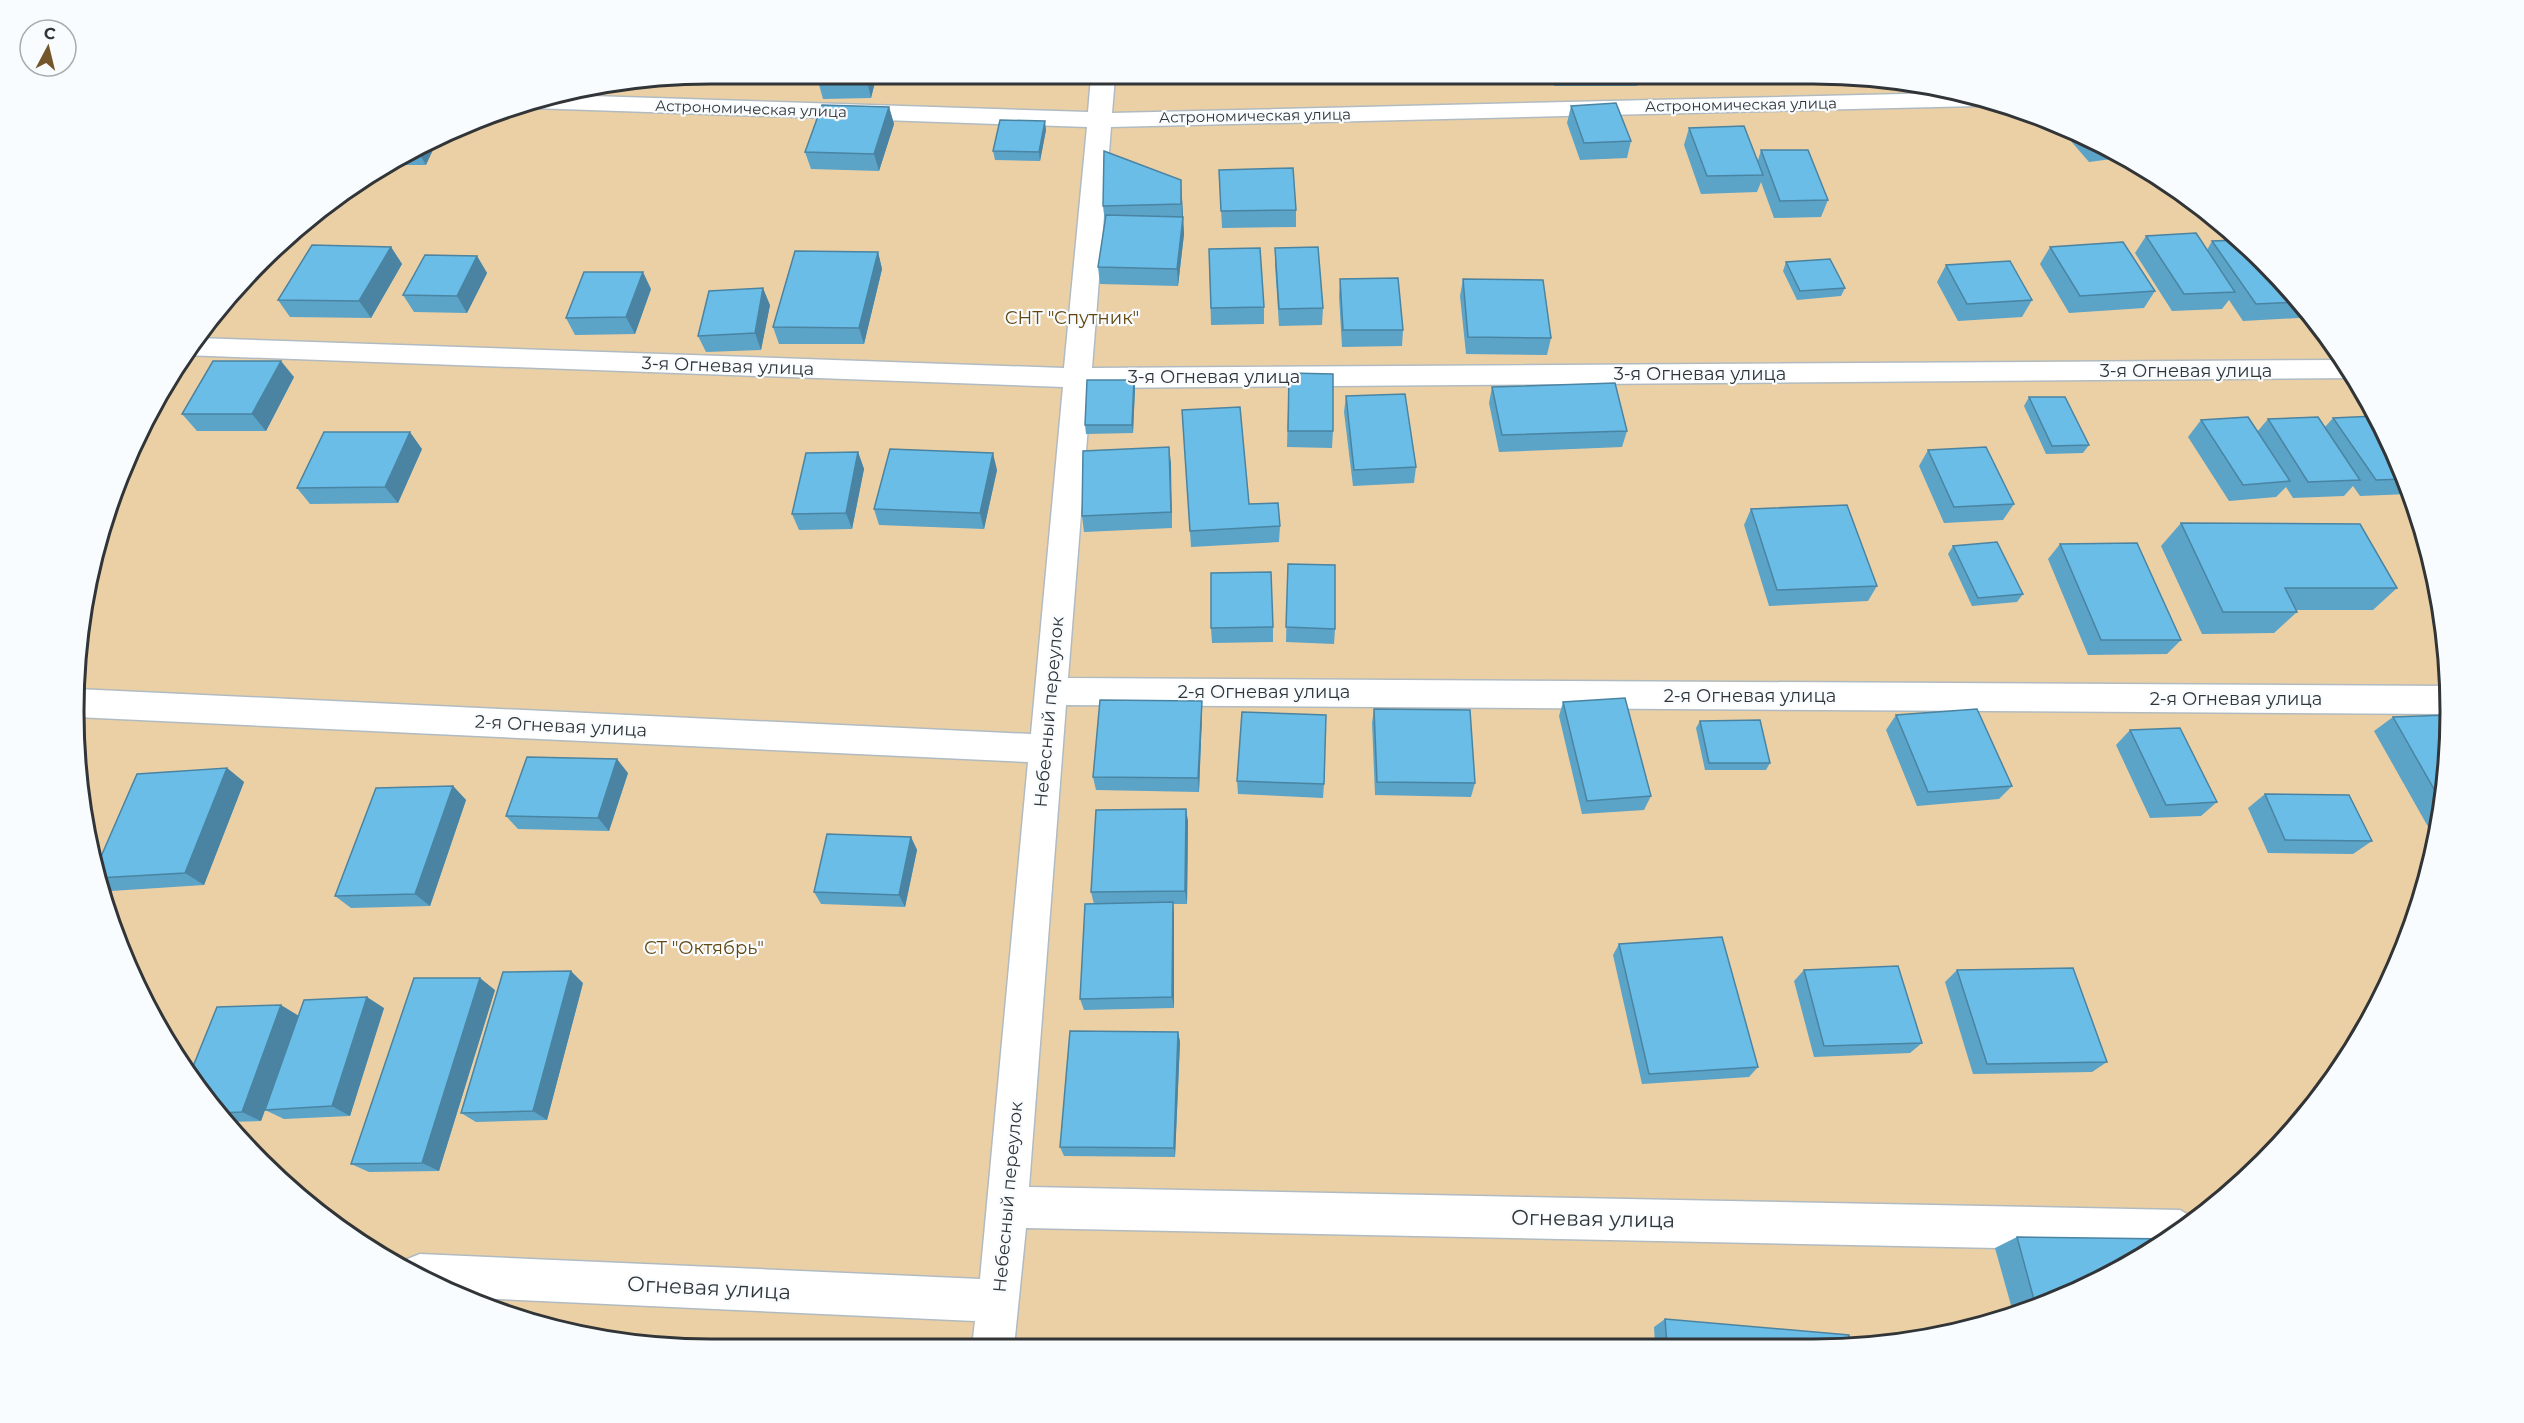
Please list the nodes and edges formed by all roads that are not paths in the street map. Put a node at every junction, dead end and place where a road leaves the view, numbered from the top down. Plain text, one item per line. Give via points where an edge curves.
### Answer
1 (1103, 84) edge
2 (1951, 100) edge
3 (562, 102) edge
4 (1101, 120) junction
5 (201, 348) edge
6 (2338, 370) edge
7 (1078, 378) junction
8 (1051, 691) junction
9 (2440, 700) edge
10 (84, 703) edge
11 (1046, 749) junction
12 (1007, 1207) junction
13 (2164, 1231) edge
14 (438, 1276) edge
15 (999, 1301) junction
16 (994, 1339) edge

1 - 4 lane, Небесный переулок
2 - 4 lane, Астрономическая улица
3 - 4 lane, Астрономическая улица
4 - 7 lane, Небесный переулок
5 - 7 lane, 3-я Огневая улица
6 - 7 lane, 3-я Огневая улица
7 - 8 lane, Небесный переулок
8 - 9 lane, 2-я Огневая улица
8 - 11 lane, Небесный переулок
10 - 11 lane, 2-я Огневая улица
11 - 12 lane, Небесный переулок
12 - 13 lane, Огневая улица
12 - 15 lane, Небесный переулок
14 - 15 lane, Огневая улица
15 - 16 lane, Небесный переулок

